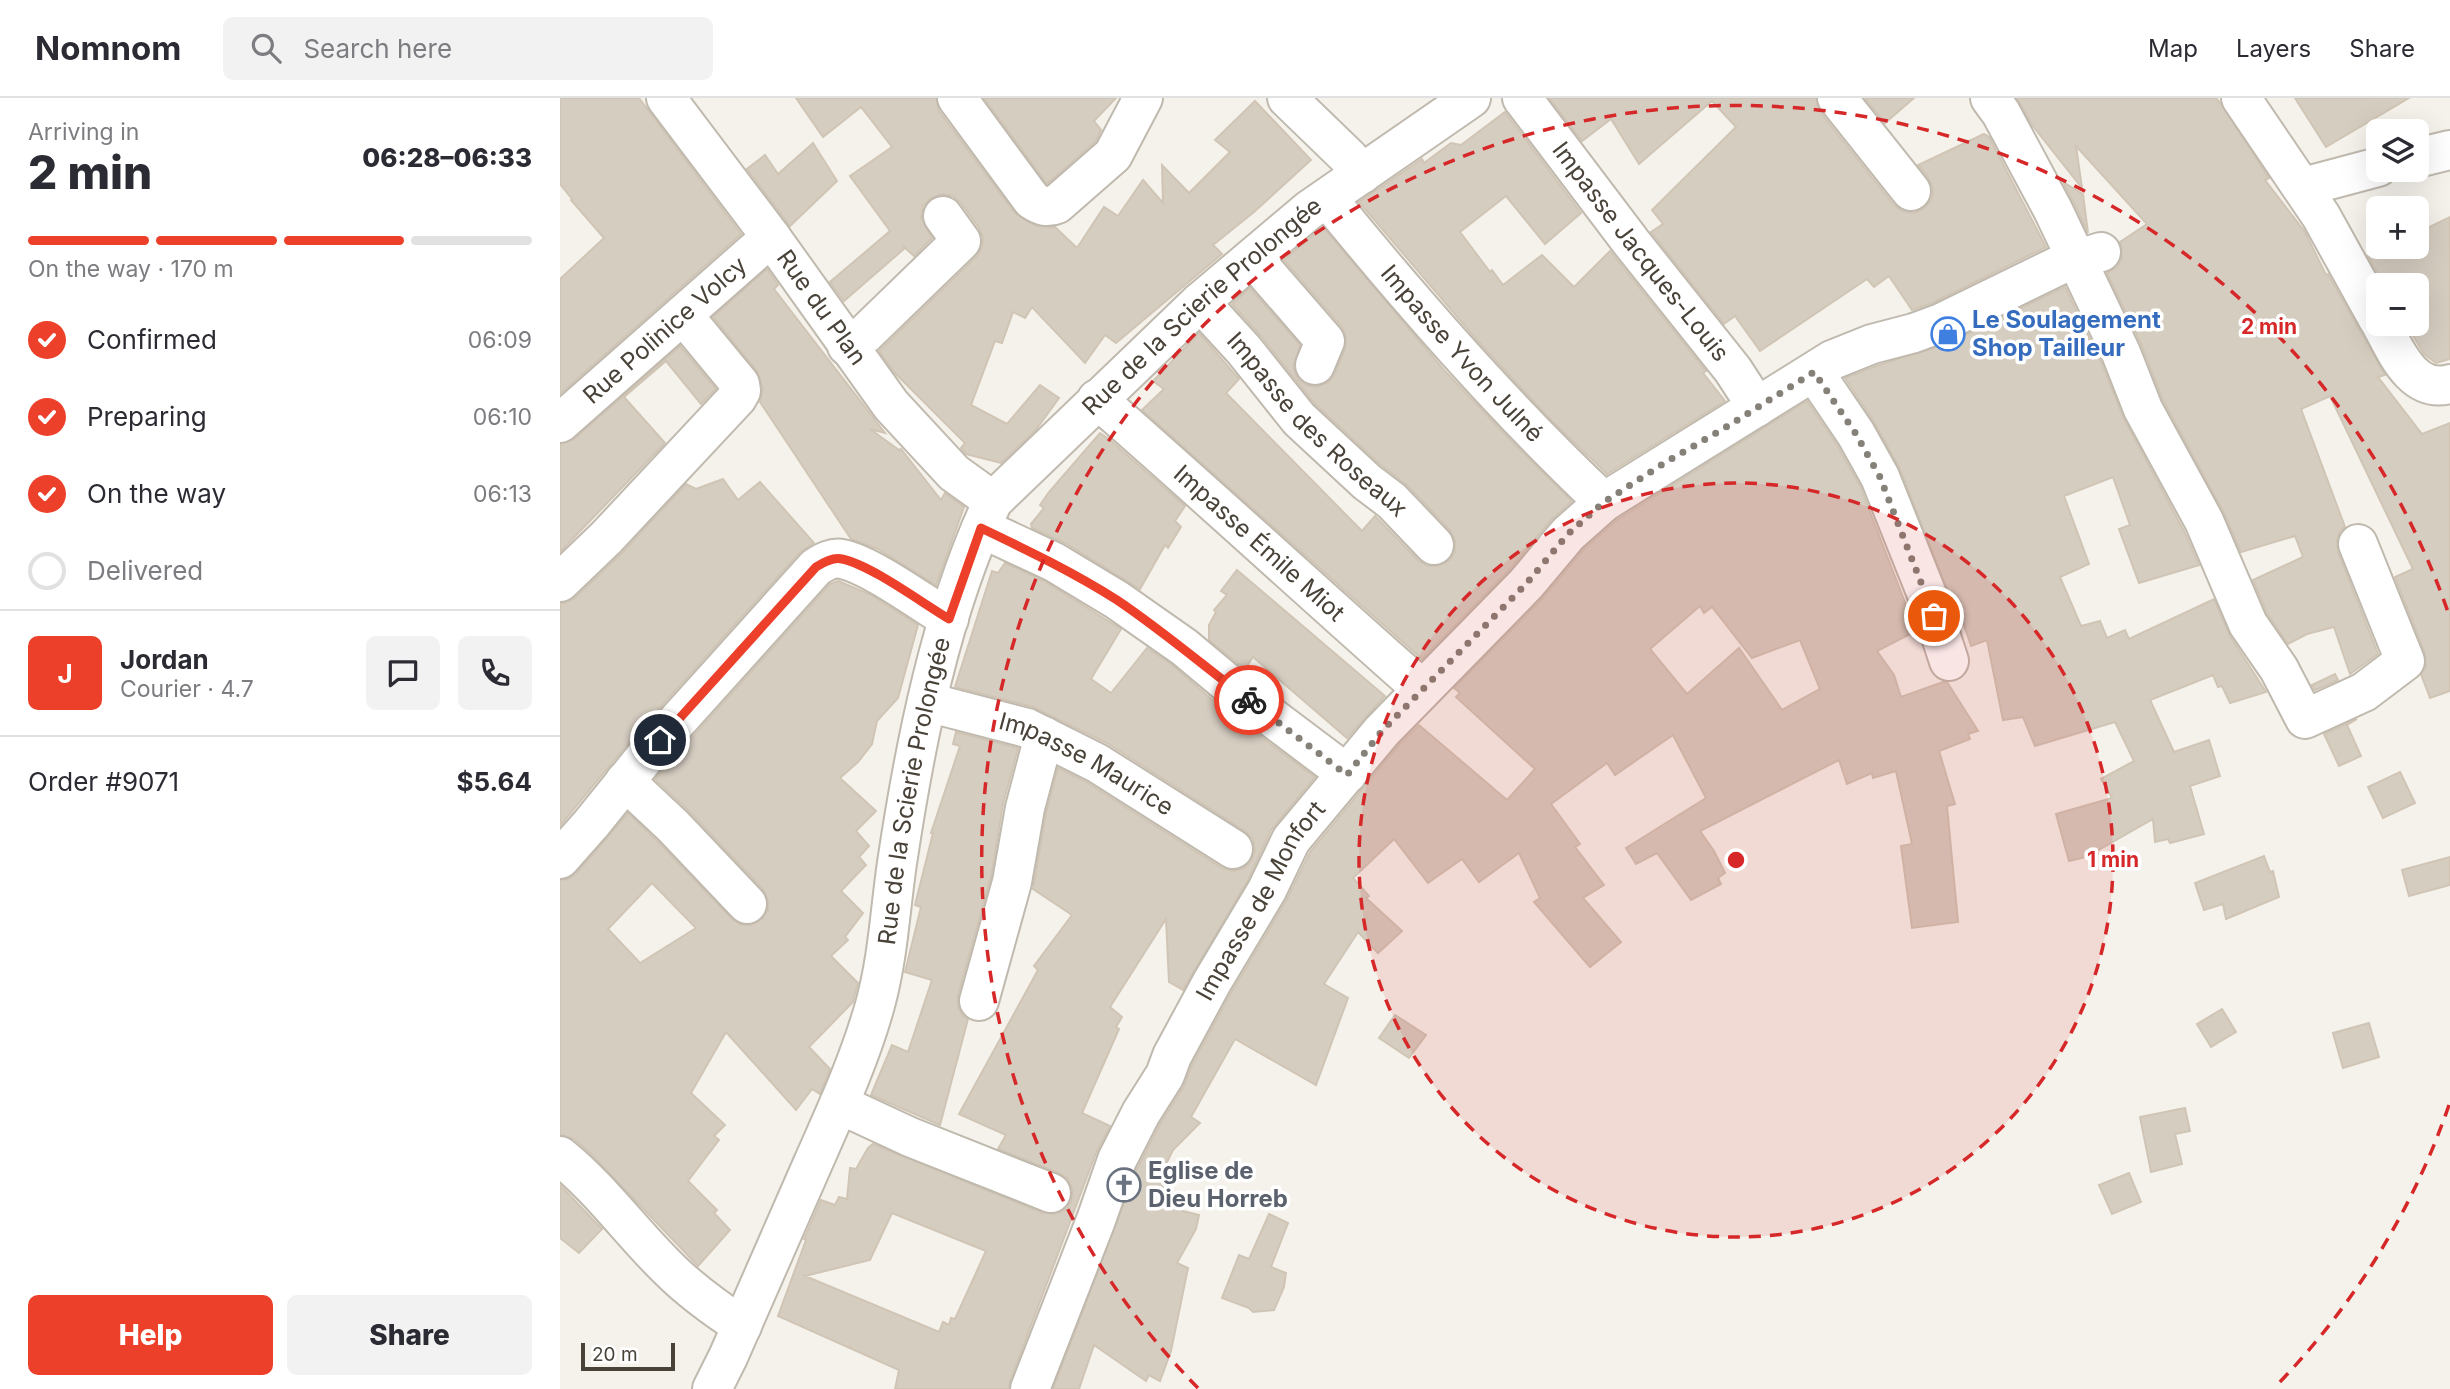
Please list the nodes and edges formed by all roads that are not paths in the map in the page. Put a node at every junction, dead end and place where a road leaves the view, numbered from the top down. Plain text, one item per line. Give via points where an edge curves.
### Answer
1 (666, 98) edge
2 (957, 98) edge
3 (1143, 98) edge
4 (1287, 98) edge
5 (1471, 98) edge
6 (1522, 98) edge
7 (1837, 98) edge
8 (1990, 98) edge
9 (2241, 98) edge
10 (2450, 150) edge
11 (2429, 155) edge
12 (2366, 170) edge
13 (1362, 174) junction
14 (2302, 187) junction
15 (1911, 191) dead end
16 (1327, 198) junction
17 (943, 216) dead end
18 (771, 237) junction
19 (2088, 256) junction
20 (1253, 258) junction
21 (2366, 298) edge
22 (1200, 302) junction
23 (683, 315) junction
24 (2388, 336) edge
25 (847, 346) junction
26 (1315, 365) dead end
27 (1814, 372) junction
28 (2450, 384) edge
29 (1097, 399) junction
30 (1757, 407) junction
31 (560, 422) edge
32 (1604, 502) junction
33 (987, 514) junction
34 (2358, 544) dead end
35 (1434, 545) dead end
36 (560, 582) edge
37 (949, 619) junction
38 (1949, 661) dead end
39 (1422, 689) junction
40 (927, 702) junction
41 (1044, 736) junction
42 (1347, 775) junction
43 (625, 780) junction
44 (1233, 849) dead end
45 (560, 859) edge
46 (747, 904) dead end
47 (979, 1001) dead end
48 (839, 1104) junction
49 (560, 1156) edge
50 (1051, 1193) dead end
51 (742, 1326) junction
52 (712, 1389) edge
53 (1030, 1389) edge

1 - 18 street, Rue du Plan
2 - 3 street via 1032,200 1048,207 1113,155
4 - 13 street
5 - 13 street, Rue de la Scierie Prolongée
6 - 30 street, Impasse Jacques-Louis
7 - 15 street
8 - 19 street
9 - 14 street
10 - 11 street
12 - 14 street
13 - 16 street, Rue de la Scierie Prolongée
14 - 21 street
16 - 20 street, Rue de la Scierie Prolongée
16 - 32 street, Impasse Yvon Julné via 1474,372
17 - 25 street via 961,241
18 - 23 street, Rue Polinice Volcy
18 - 25 street, Rue du Plan
19 - 27 street, Impasse de Monfort via 2062,264 1941,323 1872,344
19 - 34 street via 2143,409 2204,521 2248,624 2305,719 2364,692 2405,661
20 - 22 street, Rue de la Scierie Prolongée
20 - 26 street via 1325,341
22 - 29 street, Rue de la Scierie Prolongée
22 - 35 street, Impasse des Roseaux via 1299,419 1392,501
23 - 31 street, Rue Polinice Volcy
23 - 36 street via 741,391
24 - 28 street via 2415,379 2437,388
25 - 33 street, Rue du Plan via 891,405
27 - 30 street, Impasse de Monfort
27 - 38 street via 1880,477
29 - 33 street, Rue de la Scierie Prolongée
29 - 39 street, Impasse Émile Miot
30 - 32 street, Impasse de Monfort
32 - 39 street, Impasse de Monfort
33 - 37 street, Rue de la Scierie Prolongée
33 - 42 street, Rue du Plan via 1184,648
37 - 40 street, Rue de la Scierie Prolongée
37 - 43 street via 865,568 840,558 828,561 816,567
39 - 42 street, Impasse de Monfort
40 - 41 street, Impasse Maurice
40 - 48 street, Rue de la Scierie Prolongée via 875,1004
41 - 44 street, Impasse Maurice via 1097,763
41 - 47 street via 1012,882
42 - 53 street, Impasse de Monfort via 1283,853 1267,890 1141,1113 1117,1160
43 - 45 street
43 - 46 street
48 - 50 street
48 - 51 street, Rue de la Scierie Prolongée
49 - 51 street via 591,1183 668,1269
51 - 52 street, Rue de la Scierie Prolongée

